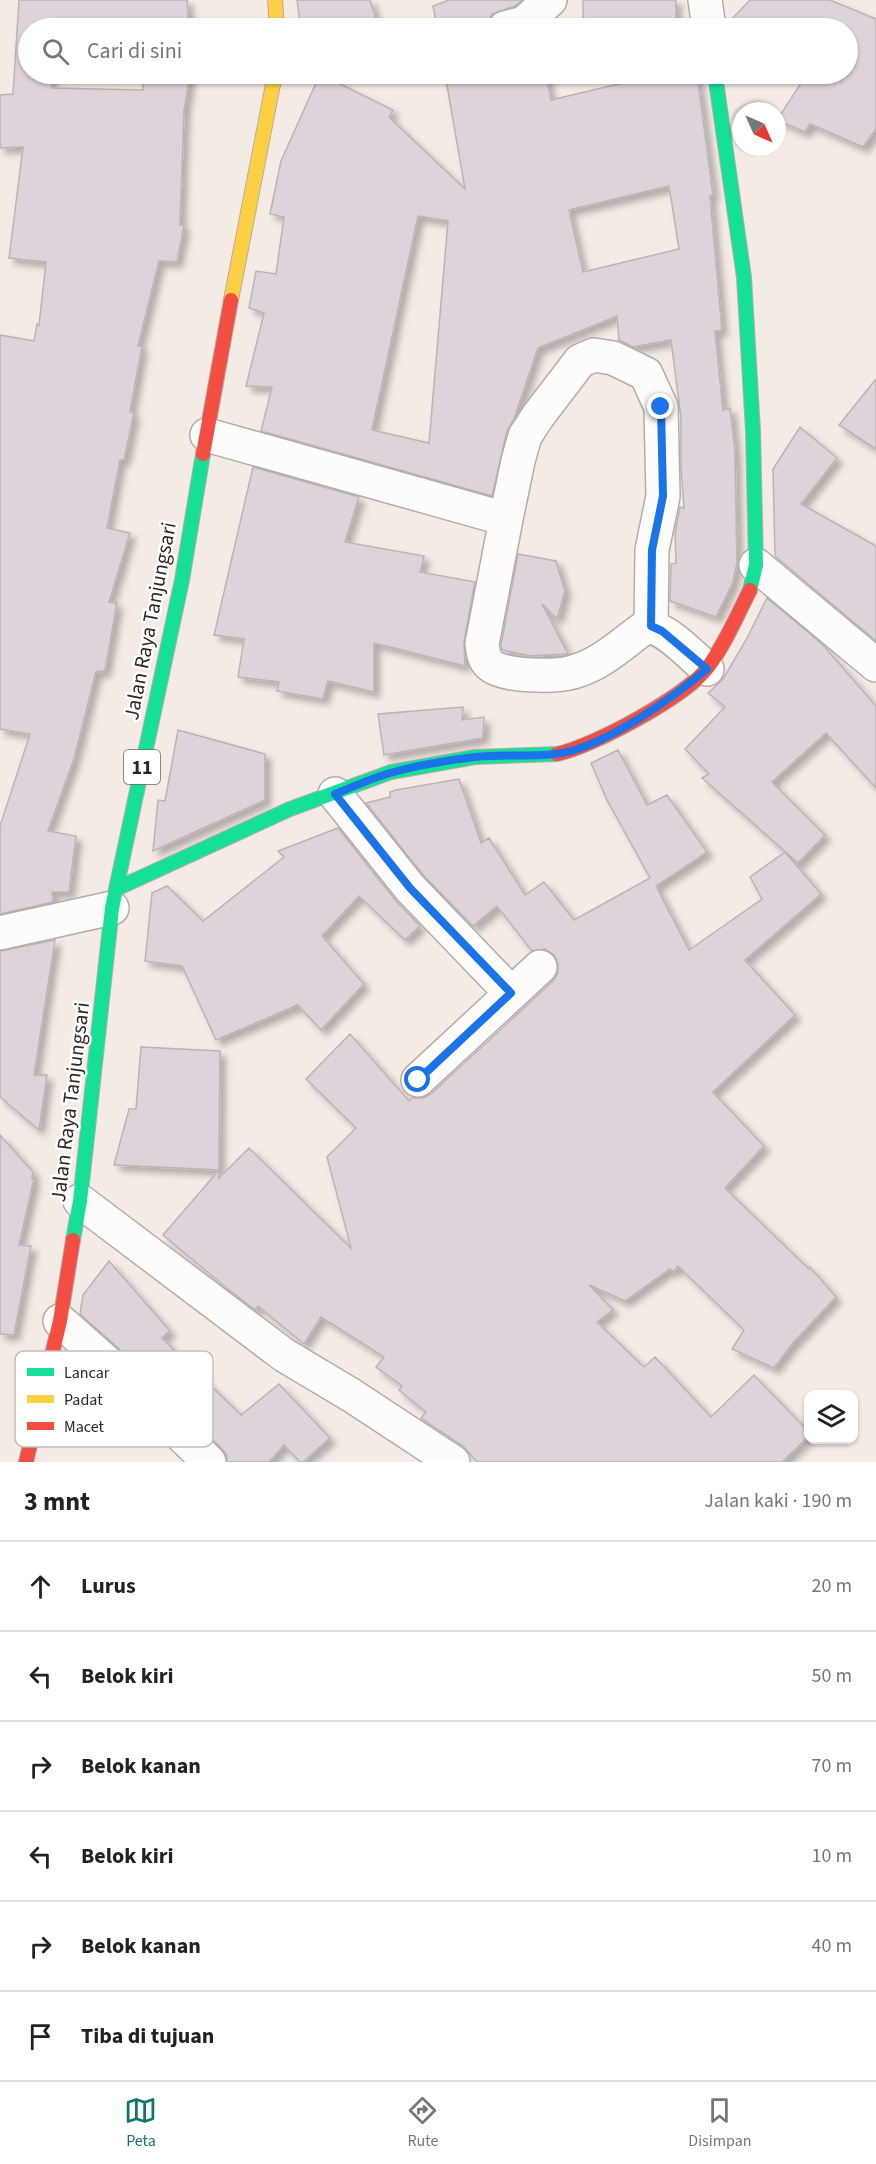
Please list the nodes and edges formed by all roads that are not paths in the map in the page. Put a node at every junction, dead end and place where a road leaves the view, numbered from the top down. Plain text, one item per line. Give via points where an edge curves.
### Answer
1 (276, 0) edge
2 (550, 0) edge
3 (705, 0) edge
4 (277, 18) edge
5 (530, 18) edge
6 (708, 18) edge
7 (274, 84) edge
8 (716, 84) edge
9 (207, 435) junction
10 (506, 519) junction
11 (756, 565) junction
12 (651, 626) junction
13 (876, 665) edge
14 (707, 669) junction
15 (335, 794) junction
16 (114, 899) junction
17 (0, 933) edge
18 (540, 968) dead end
19 (511, 993) junction
20 (418, 1080) dead end
21 (80, 1201) junction
22 (60, 1321) junction
23 (53, 1351) edge
24 (94, 1351) edge
25 (30, 1447) edge
26 (194, 1447) edge
27 (26, 1462) edge
28 (209, 1462) edge
29 (453, 1462) edge

1 - 4 main road
2 - 5 street
3 - 6 street
7 - 9 main road, Jalan Raya Tanjungsari / 11
8 - 11 main road via 744,277
9 - 10 street
9 - 16 main road, Jalan Raya Tanjungsari / 11 via 182,580
10 - 12 street via 482,644 488,664 496,670 526,675 572,672 601,660
10 - 12 street via 525,436 580,361 594,355 613,358 646,374 661,407 663,496 652,550
11 - 13 street
11 - 14 main road via 752,588
12 - 14 street
14 - 15 main road via 639,717 570,751 476,757 391,772
15 - 16 main road via 290,809
15 - 19 street via 410,888
16 - 17 street
16 - 21 main road, Jalan Raya Tanjungsari / 11
18 - 19 street
19 - 20 street
21 - 22 main road, Jalan Raya Tanjungsari / 11
21 - 29 street via 284,1354
22 - 23 main road, Jalan Raya Tanjungsari / 11
22 - 24 street
25 - 27 main road, Jalan Raya Tanjungsari / 11
26 - 28 street

